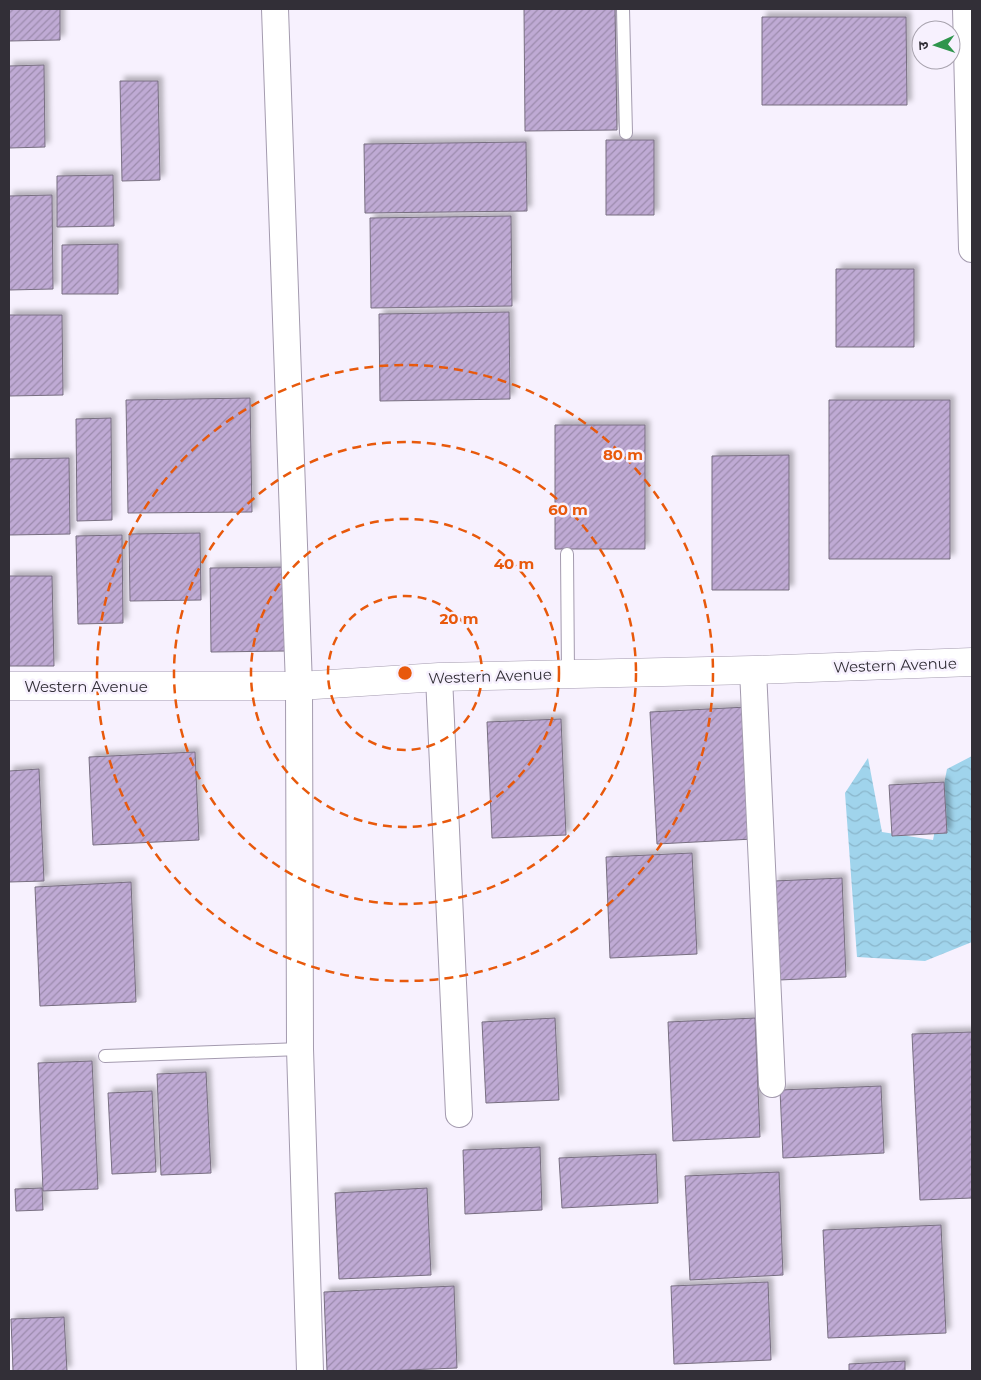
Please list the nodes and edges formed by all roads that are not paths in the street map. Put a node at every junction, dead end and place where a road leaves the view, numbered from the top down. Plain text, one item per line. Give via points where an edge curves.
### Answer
1 (276, 9) edge
2 (623, 9) edge
3 (966, 9) edge
4 (626, 133) dead end
5 (972, 249) edge
6 (568, 554) dead end
7 (972, 662) edge
8 (753, 670) junction
9 (568, 674) junction
10 (439, 677) junction
11 (9, 686) edge
12 (299, 686) junction
13 (300, 1049) junction
14 (105, 1056) dead end
15 (772, 1084) dead end
16 (459, 1114) dead end
17 (310, 1371) edge

1 - 12 street
2 - 4 lane
3 - 5 street
6 - 9 lane
7 - 8 street, Western Avenue
8 - 9 street, Western Avenue
8 - 15 street
9 - 10 street, Western Avenue
10 - 12 street, Western Avenue
10 - 16 street
11 - 12 street, Western Avenue
12 - 13 street
13 - 14 lane
13 - 17 street

